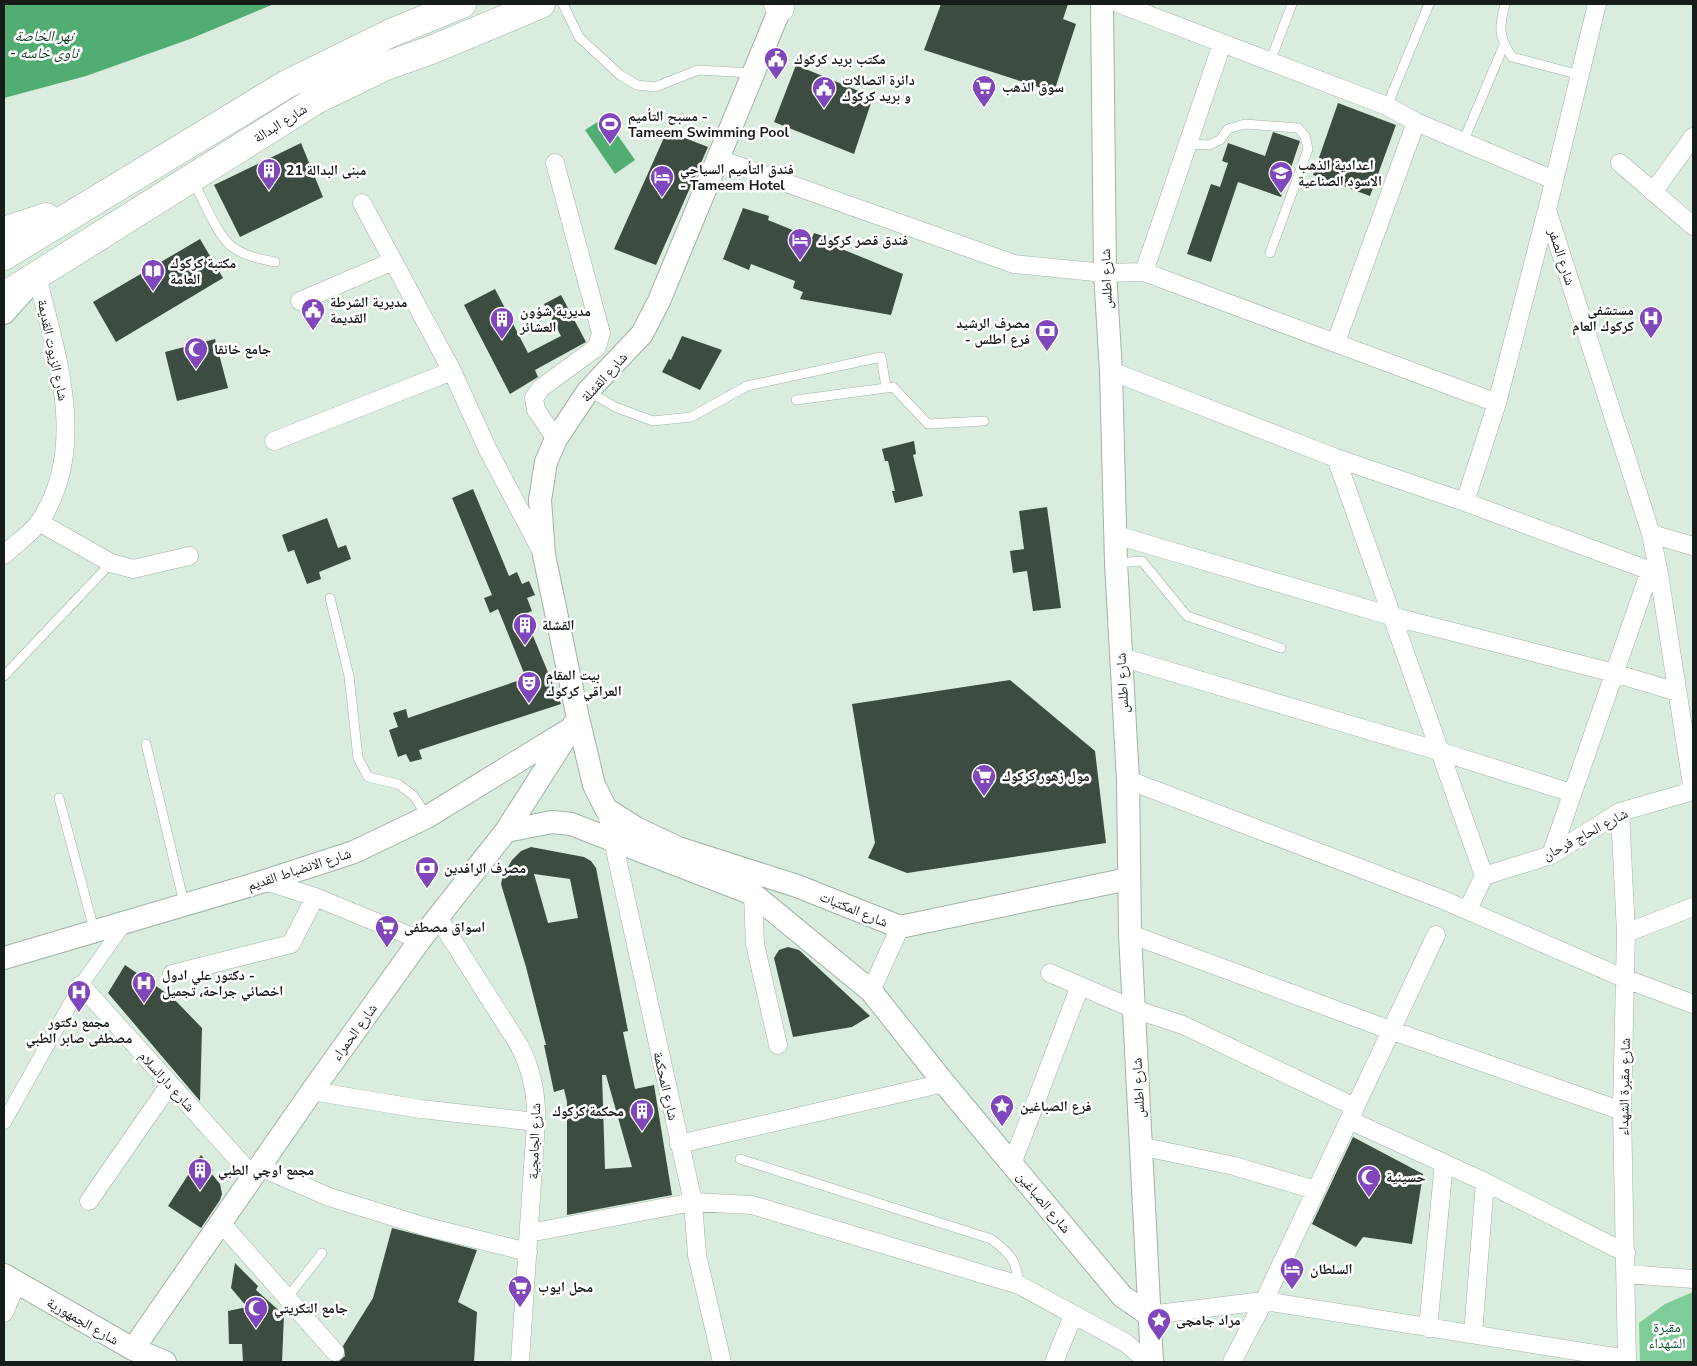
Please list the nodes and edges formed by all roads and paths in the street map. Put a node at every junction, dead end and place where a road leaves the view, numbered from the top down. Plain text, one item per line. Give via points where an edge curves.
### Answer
1 (462, 4) edge
2 (541, 4) edge
3 (563, 4) edge
4 (1102, 4) edge
5 (1120, 4) edge
6 (1292, 4) edge
7 (1429, 4) edge
8 (1505, 4) edge
9 (1597, 4) edge
10 (780, 5) edge
11 (1222, 44) junction
12 (1504, 45) junction
13 (1270, 62) junction
14 (755, 74) junction
15 (1580, 75) junction
16 (1387, 106) junction
17 (1416, 122) junction
18 (1693, 136) edge
19 (1463, 142) junction
20 (1188, 144) junction
21 (719, 159) junction
22 (555, 163) dead end
23 (1620, 163) dead end
24 (192, 179) junction
25 (1554, 180) junction
26 (1653, 192) junction
27 (92, 200) junction
28 (362, 202) dead end
29 (1547, 210) junction
30 (1693, 226) edge
31 (4, 231) edge
32 (1270, 253) dead end
33 (4, 256) edge
34 (393, 261) junction
35 (275, 262) dead end
36 (1144, 272) junction
37 (1105, 273) junction
38 (37, 276) junction
39 (4, 296) edge
40 (300, 301) dead end
41 (4, 313) edge
42 (1336, 342) junction
43 (452, 371) junction
44 (1111, 371) junction
45 (886, 387) junction
46 (588, 391) junction
47 (796, 400) dead end
48 (1496, 403) junction
49 (984, 422) dead end
50 (556, 439) junction
51 (274, 441) dead end
52 (1336, 458) junction
53 (1465, 502) junction
54 (39, 522) junction
55 (1651, 534) junction
56 (1116, 535) junction
57 (1693, 546) edge
58 (4, 555) edge
59 (544, 555) junction
60 (189, 556) dead end
61 (111, 563) junction
62 (1116, 563) junction
63 (1655, 572) junction
64 (330, 598) dead end
65 (1391, 616) junction
66 (1281, 648) dead end
67 (1121, 657) junction
68 (1614, 673) junction
69 (4, 676) edge
70 (1677, 692) junction
71 (575, 723) junction
72 (146, 744) dead end
73 (1439, 751) junction
74 (1128, 780) junction
75 (1693, 791) edge
76 (1572, 793) junction
77 (59, 798) dead end
78 (602, 803) junction
79 (1620, 812) junction
80 (427, 817) junction
81 (506, 830) junction
82 (611, 839) junction
83 (1551, 855) junction
84 (1484, 876) junction
85 (1128, 879) junction
86 (265, 882) junction
87 (753, 894) junction
88 (315, 897) junction
89 (184, 904) junction
90 (1693, 907) edge
91 (1468, 909) junction
92 (437, 916) junction
93 (127, 920) junction
94 (900, 927) junction
95 (94, 930) junction
96 (1626, 933) junction
97 (1130, 934) junction
98 (1436, 934) dead end
99 (420, 940) junction
100 (4, 958) edge
101 (1050, 973) dead end
102 (172, 974) dead end
103 (1626, 979) junction
104 (81, 985) junction
105 (1080, 986) junction
106 (871, 991) junction
107 (1693, 1004) edge
108 (1134, 1010) junction
109 (1390, 1030) junction
110 (778, 1045) dead end
111 (944, 1083) junction
112 (170, 1084) junction
113 (312, 1091) junction
114 (1622, 1111) junction
115 (1352, 1114) junction
116 (4, 1122) edge
117 (536, 1122) junction
118 (679, 1144) junction
119 (1140, 1146) junction
120 (740, 1159) dead end
121 (1444, 1163) junction
122 (1012, 1164) junction
123 (257, 1171) junction
124 (1484, 1182) junction
125 (1315, 1190) junction
126 (89, 1201) dead end
127 (693, 1202) junction
128 (222, 1224) junction
129 (529, 1232) junction
130 (528, 1252) junction
131 (322, 1253) dead end
132 (1626, 1253) junction
133 (1626, 1274) junction
134 (10, 1279) edge
135 (1693, 1279) edge
136 (1019, 1284) junction
137 (288, 1297) junction
138 (1264, 1301) junction
139 (4, 1313) edge
140 (1148, 1315) junction
141 (1073, 1316) junction
142 (1428, 1328) junction
143 (1472, 1334) junction
144 (335, 1352) dead end
145 (130, 1356) edge
146 (1627, 1361) edge
147 (165, 1362) edge
148 (520, 1362) edge
149 (722, 1362) edge
150 (1054, 1362) edge
151 (1148, 1362) edge
152 (1152, 1362) edge
153 (1232, 1362) edge

1 - 27 main road via 391,33 286,84
2 - 24 main road, شارع البدالة via 348,83
3 - 14 lane via 579,37 620,76 637,85 656,87 698,70
4 - 37 street, شارع اطلس
5 - 11 street
6 - 13 lane
7 - 16 lane
8 - 12 lane via 1499,28
9 - 15 street, شارع الصفر
10 - 14 street, شارع القشلة
11 - 13 street
11 - 20 street
12 - 15 lane via 1512,57
12 - 19 lane
13 - 16 street
14 - 21 street, شارع القشلة
15 - 25 street, شارع الصفر
16 - 17 street
17 - 19 street
17 - 42 street
18 - 26 street
19 - 25 street
20 - 32 lane via 1209,145 1220,140 1228,129 1245,124 1298,128 1305,136 1308,149
20 - 36 street
21 - 37 street via 1014,264
21 - 46 street, شارع القشلة via 642,334
22 - 50 street via 601,333 597,347 541,388 534,398 536,410
23 - 26 street
24 - 35 lane via 231,245 253,258
24 - 38 main road, شارع البدالة
25 - 29 street, شارع الصفر
26 - 30 street
27 - 31 main road
27 - 33 main road
28 - 34 street
29 - 48 street
29 - 55 street, شارع الصفر
34 - 40 street
34 - 43 street
36 - 37 street
36 - 42 street
37 - 44 street, شارع اطلس
38 - 39 main road, شارع البدالة
38 - 41 street
38 - 54 street, شارع الزيوت القديمة via 60,367 67,422 62,465 53,497
42 - 48 street
43 - 51 street
43 - 59 street via 488,450
44 - 52 street
44 - 56 street, شارع اطلس
45 - 46 lane via 881,358 747,386 691,417 653,421 615,407
45 - 47 lane
45 - 49 lane via 893,387 928,424
46 - 50 street, شارع القشلة
48 - 53 street
50 - 59 street, شارع القشلة via 546,462 540,500
52 - 53 street
52 - 65 street
53 - 63 street
54 - 58 street, شارع الزيوت القديمة
54 - 61 street
55 - 57 street
55 - 63 street, شارع الصفر
56 - 62 street, شارع اطلس
56 - 65 street
59 - 71 street, شارع القشلة
60 - 61 street via 133,569
61 - 69 lane
62 - 66 lane via 1142,561 1187,616
62 - 67 street, شارع اطلس
63 - 68 street
63 - 70 street, شارع الصفر
64 - 80 lane via 349,676 358,758 368,777 398,784 414,796
65 - 68 street
65 - 73 street
67 - 73 street
67 - 74 street, شارع اطلس
68 - 70 street
68 - 76 street
70 - 75 street, شارع الصفر
71 - 78 street, شارع القشلة
71 - 80 street, شارع الانضباط القديم
71 - 81 street, شارع الحمراء
72 - 89 lane
73 - 76 street
73 - 84 street
74 - 85 street, شارع اطلس
74 - 91 street
75 - 79 street, شارع الحاج فرحان
76 - 83 street
77 - 95 lane
78 - 82 street, شارع المحكمة
78 - 94 street, شارع المكتبات via 636,828 678,848 797,886
79 - 83 street, شارع الحاج فرحان
79 - 96 street, شارع مقبرة الشهداء
80 - 86 street, شارع الانضباط القديم via 354,852
81 - 82 street via 552,822 571,824
81 - 92 street, شارع الحمراء
82 - 87 street
82 - 118 street, شارع المحكمة
83 - 84 street, شارع الحاج فرحان
84 - 91 street
85 - 94 street, شارع المكتبات
85 - 97 street, شارع اطلس
86 - 88 street
86 - 89 street, شارع الانضباط القديم
87 - 106 street
87 - 110 street via 755,944
88 - 99 street
88 - 102 street via 291,944
89 - 93 street, شارع الانضباط القديم
90 - 96 street
91 - 103 street
92 - 99 street, شارع الحمراء
92 - 117 street, شارع الجامجية via 526,1059 535,1090
93 - 95 street, شارع الانضباط القديم
93 - 104 street
94 - 106 street
95 - 100 street, شارع الانضباط القديم
96 - 103 street, شارع مقبرة الشهداء
97 - 108 street, شارع اطلس
97 - 109 street
98 - 109 street
99 - 113 street, شارع الحمراء
101 - 105 street
103 - 107 street
103 - 114 street, شارع مقبرة الشهداء
104 - 112 street, شارع دارالسلام
104 - 116 street
105 - 108 street
105 - 122 street
106 - 111 street
108 - 115 street via 1183,1025
108 - 119 street, شارع اطلس
109 - 114 street
109 - 115 street
111 - 118 street
111 - 122 street, شارع الصباغين
112 - 123 street, شارع دارالسلام
112 - 126 street
113 - 117 street via 421,1109
113 - 123 street, شارع الحمراء
114 - 132 street, شارع مقبرة الشهداء
115 - 121 street
115 - 125 street
117 - 129 street, شارع الجامجية
118 - 127 street, شارع المحكمة
119 - 125 street via 1234,1166
119 - 140 street, شارع اطلس
120 - 136 lane via 991,1239 1008,1251 1017,1265
121 - 124 street
121 - 142 street
122 - 140 street, شارع الصباغين via 1122,1296
123 - 128 street, شارع الحمراء
123 - 130 street via 423,1226
124 - 132 street
124 - 143 street
125 - 138 street
127 - 129 street
127 - 136 street via 752,1205
127 - 149 street, شارع المحكمة via 697,1255
128 - 137 street
128 - 145 street, شارع الحمراء
129 - 130 street, شارع الجامجية
130 - 148 street, شارع الجامجية
131 - 137 lane
132 - 133 street, شارع مقبرة الشهداء
133 - 135 street
133 - 146 street, شارع مقبرة الشهداء
134 - 139 street
134 - 145 street, شارع الجمهورية
136 - 141 street
137 - 144 street
138 - 140 street
138 - 142 street
138 - 153 street
140 - 152 street, شارع اطلس
141 - 150 street
141 - 151 street via 1126,1343
142 - 143 street
143 - 146 street
145 - 147 street, شارع الجمهورية

